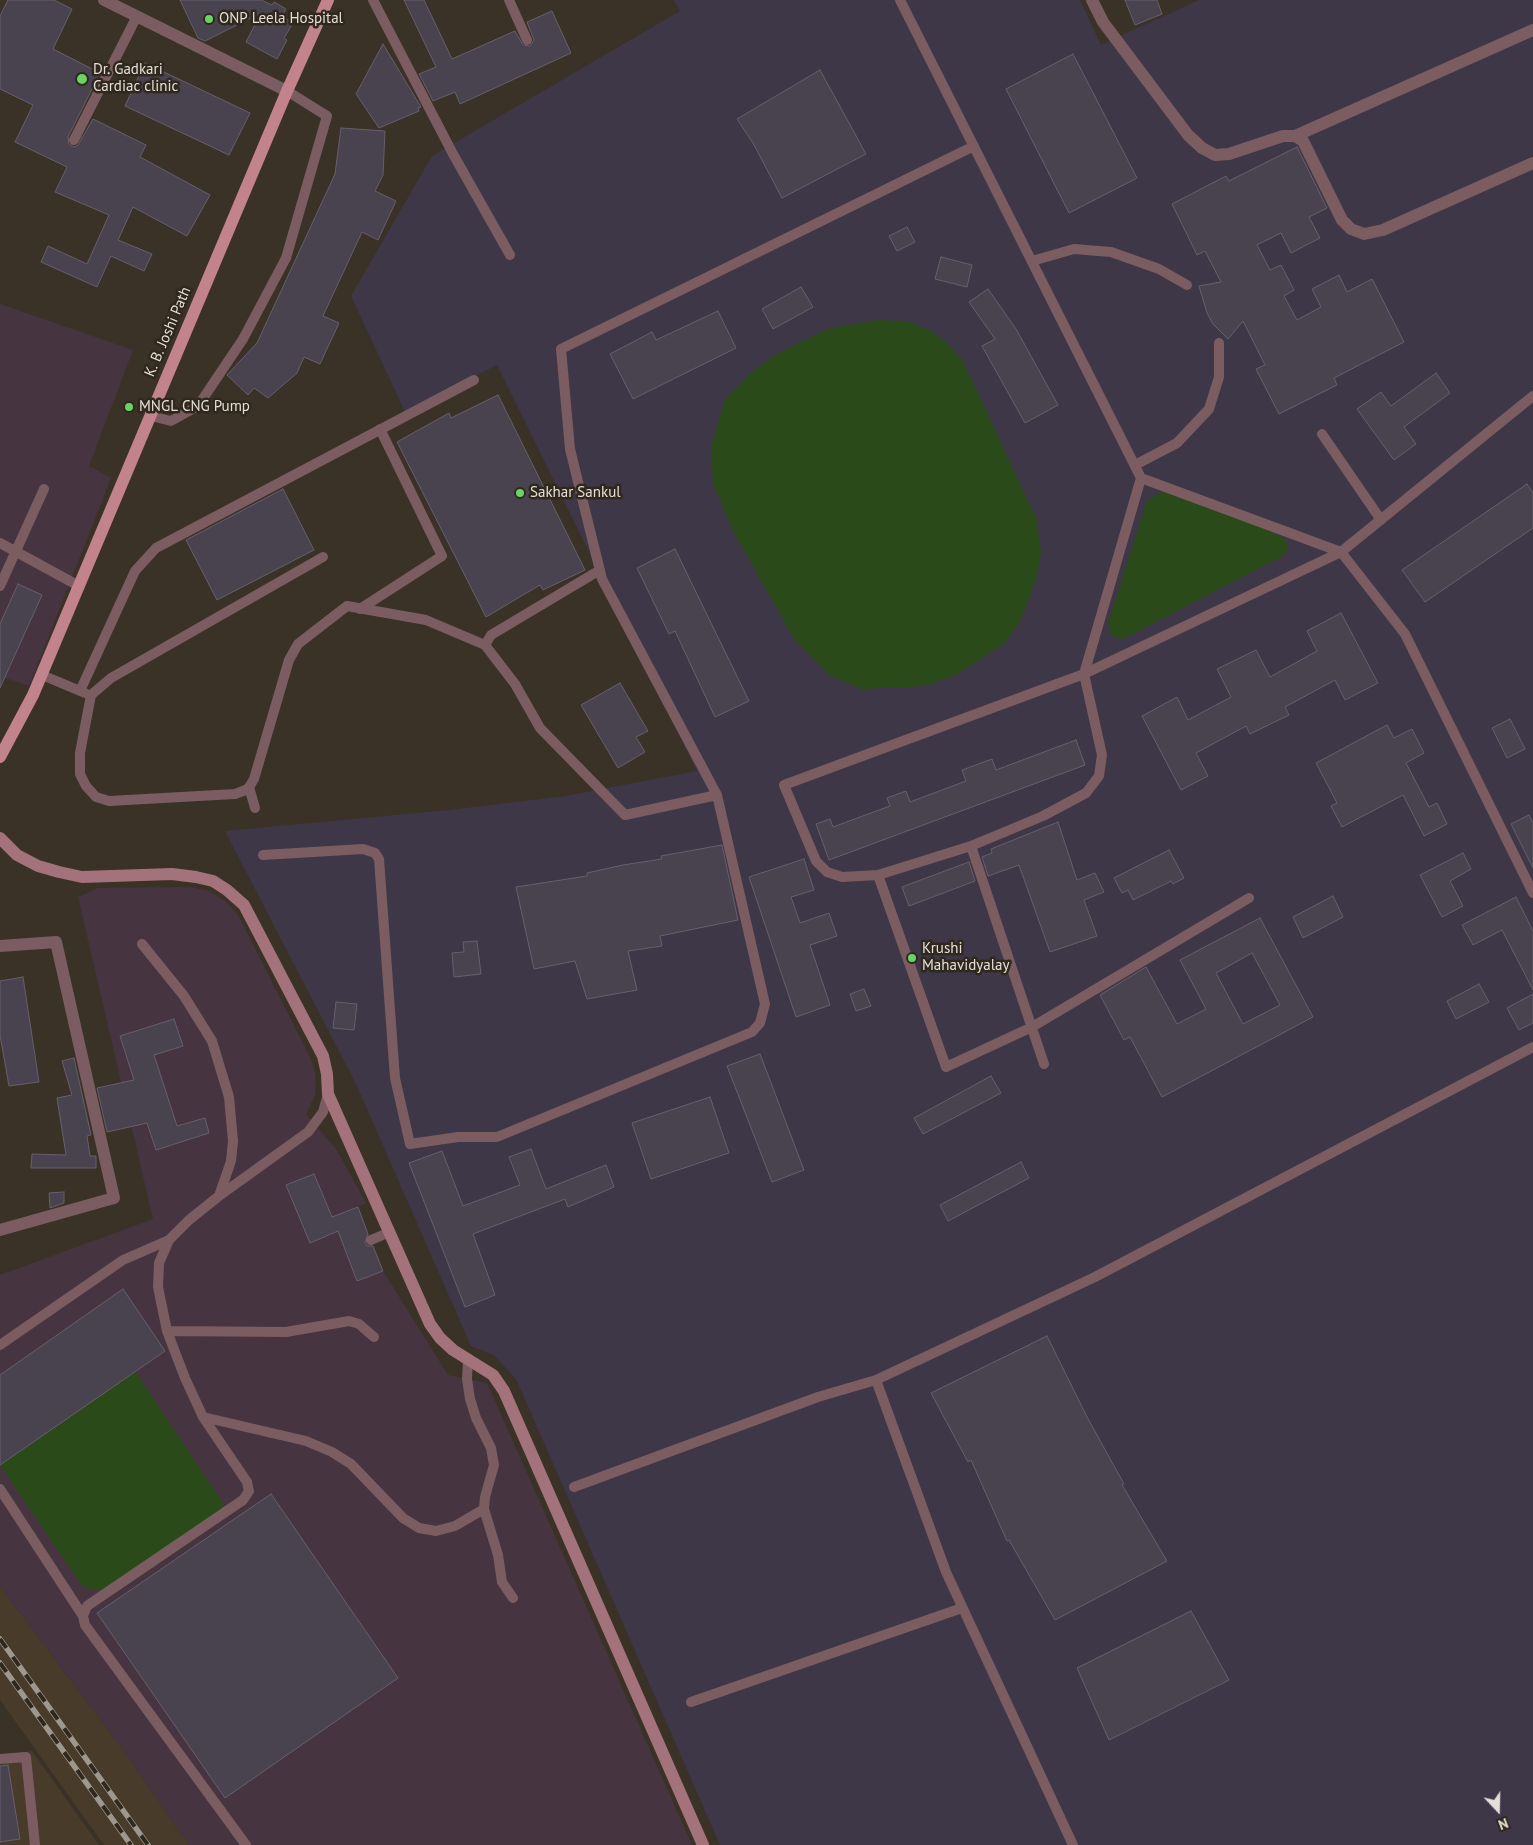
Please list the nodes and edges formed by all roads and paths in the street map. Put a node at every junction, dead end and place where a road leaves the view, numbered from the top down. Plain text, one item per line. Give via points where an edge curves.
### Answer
1 (104, 0) edge
2 (328, 0) edge
3 (373, 0) edge
4 (509, 0) edge
5 (900, 0) edge
6 (1092, 0) edge
7 (136, 16) junction
8 (1533, 30) edge
9 (527, 40) dead end
10 (287, 91) junction
11 (1295, 136) junction
12 (74, 140) dead end
13 (974, 146) junction
14 (1533, 163) edge
15 (510, 255) dead end
16 (1032, 261) junction
17 (1187, 285) dead end
18 (1219, 343) dead end
19 (474, 380) dead end
20 (1532, 399) edge
21 (151, 416) junction
22 (380, 429) junction
23 (1322, 434) dead end
24 (1134, 465) junction
25 (1141, 478) junction
26 (44, 489) dead end
27 (1381, 520) junction
28 (0, 543) edge
29 (15, 551) junction
30 (1341, 552) junction
31 (323, 558) dead end
32 (600, 570) junction
33 (0, 586) edge
34 (79, 586) junction
35 (360, 608) junction
36 (486, 645) junction
37 (1084, 674) junction
38 (42, 675) junction
39 (80, 691) junction
40 (91, 695) junction
41 (4, 745) edge
42 (0, 757) edge
43 (249, 787) junction
44 (717, 795) junction
45 (255, 808) dead end
46 (0, 838) edge
47 (972, 846) junction
48 (263, 854) dead end
49 (878, 875) junction
50 (1533, 893) edge
51 (1249, 898) dead end
52 (142, 944) dead end
53 (0, 946) edge
54 (1032, 1027) junction
55 (1533, 1047) edge
56 (1044, 1064) dead end
57 (328, 1094) junction
58 (219, 1196) junction
59 (0, 1230) edge
60 (390, 1232) junction
61 (169, 1240) junction
62 (371, 1240) dead end
63 (166, 1331) junction
64 (374, 1337) dead end
65 (0, 1345) edge
66 (468, 1359) junction
67 (876, 1380) junction
68 (203, 1417) junction
69 (574, 1487) dead end
70 (0, 1489) edge
71 (484, 1509) junction
72 (513, 1598) dead end
73 (962, 1608) junction
74 (83, 1616) junction
75 (692, 1702) dead end
76 (0, 1759) edge
77 (35, 1845) edge
78 (246, 1845) edge
79 (702, 1845) edge
80 (1073, 1845) edge

1 - 7 street
2 - 10 main road, K. B. Joshi Path
3 - 15 lane via 430,112
4 - 9 lane
5 - 13 lane
6 - 11 street via 1103,22 1188,135 1202,148 1215,155 1229,154 1284,136
7 - 10 street
7 - 12 lane
8 - 11 street
10 - 21 main road, K. B. Joshi Path
10 - 21 lane via 327,116 286,258 243,339 198,406 172,421
11 - 14 street via 1303,141 1342,220 1351,229 1364,234 1383,230
13 - 16 lane
13 - 32 lane via 561,349 570,449
16 - 17 lane via 1074,249 1111,252 1159,269
16 - 24 lane
18 - 24 lane via 1219,377 1208,409 1177,443
19 - 22 lane
20 - 27 lane
21 - 34 main road, K. B. Joshi Path
22 - 35 lane via 442,556
22 - 39 lane via 156,548 136,570
23 - 27 lane
24 - 25 lane
25 - 30 lane
25 - 37 lane
26 - 29 lane
27 - 30 lane
28 - 29 lane
29 - 33 lane
29 - 34 lane
30 - 37 lane
30 - 50 lane via 1405,634
31 - 40 lane via 111,678
32 - 36 lane via 491,635
32 - 44 lane
34 - 38 main road, K. B. Joshi Path
35 - 36 lane via 426,620
35 - 43 lane via 347,606 298,644 289,660
36 - 44 lane via 515,684 540,728 625,814
37 - 47 lane via 1102,755 1099,776 1086,793 1043,816
37 - 49 lane via 784,785 816,861 827,872 842,877
38 - 39 lane
38 - 41 main road, K. B. Joshi Path
39 - 40 lane
40 - 43 lane via 80,753 80,774 96,797 109,801 235,794
41 - 42 main road, K. B. Joshi Path
43 - 45 lane
44 - 48 lane via 765,1004 760,1023 752,1032 497,1137 458,1137 410,1144 394,1078 381,865 374,853 363,850
46 - 57 main road via 18,855 38,866 59,872 82,876 188,876 213,881 228,890 244,905 323,1056
47 - 49 lane
47 - 54 lane
49 - 54 lane via 946,1067
51 - 54 lane
52 - 58 lane via 184,996 212,1041 229,1097 233,1141 231,1161
53 - 59 street via 56,942 114,1198
54 - 56 lane
55 - 67 lane via 1095,1277
57 - 58 lane via 324,1112 308,1132
57 - 60 main road
58 - 61 lane
60 - 62 lane
60 - 66 main road via 430,1324 453,1350
61 - 63 lane via 159,1263 158,1287
61 - 65 lane via 122,1260
63 - 64 lane via 286,1332 349,1321 359,1324
63 - 68 lane
66 - 71 lane via 470,1399 491,1448 494,1465
66 - 79 main road via 493,1376 504,1391
67 - 69 lane via 818,1397
67 - 73 lane
68 - 71 lane via 306,1441 332,1452 351,1464 403,1518 418,1528 436,1531 455,1526
68 - 74 lane via 247,1482 249,1491 242,1500 87,1606
70 - 74 lane
71 - 72 lane via 498,1555 502,1582
73 - 75 lane
73 - 80 lane
74 - 78 lane via 85,1625
76 - 77 lane via 26,1757

